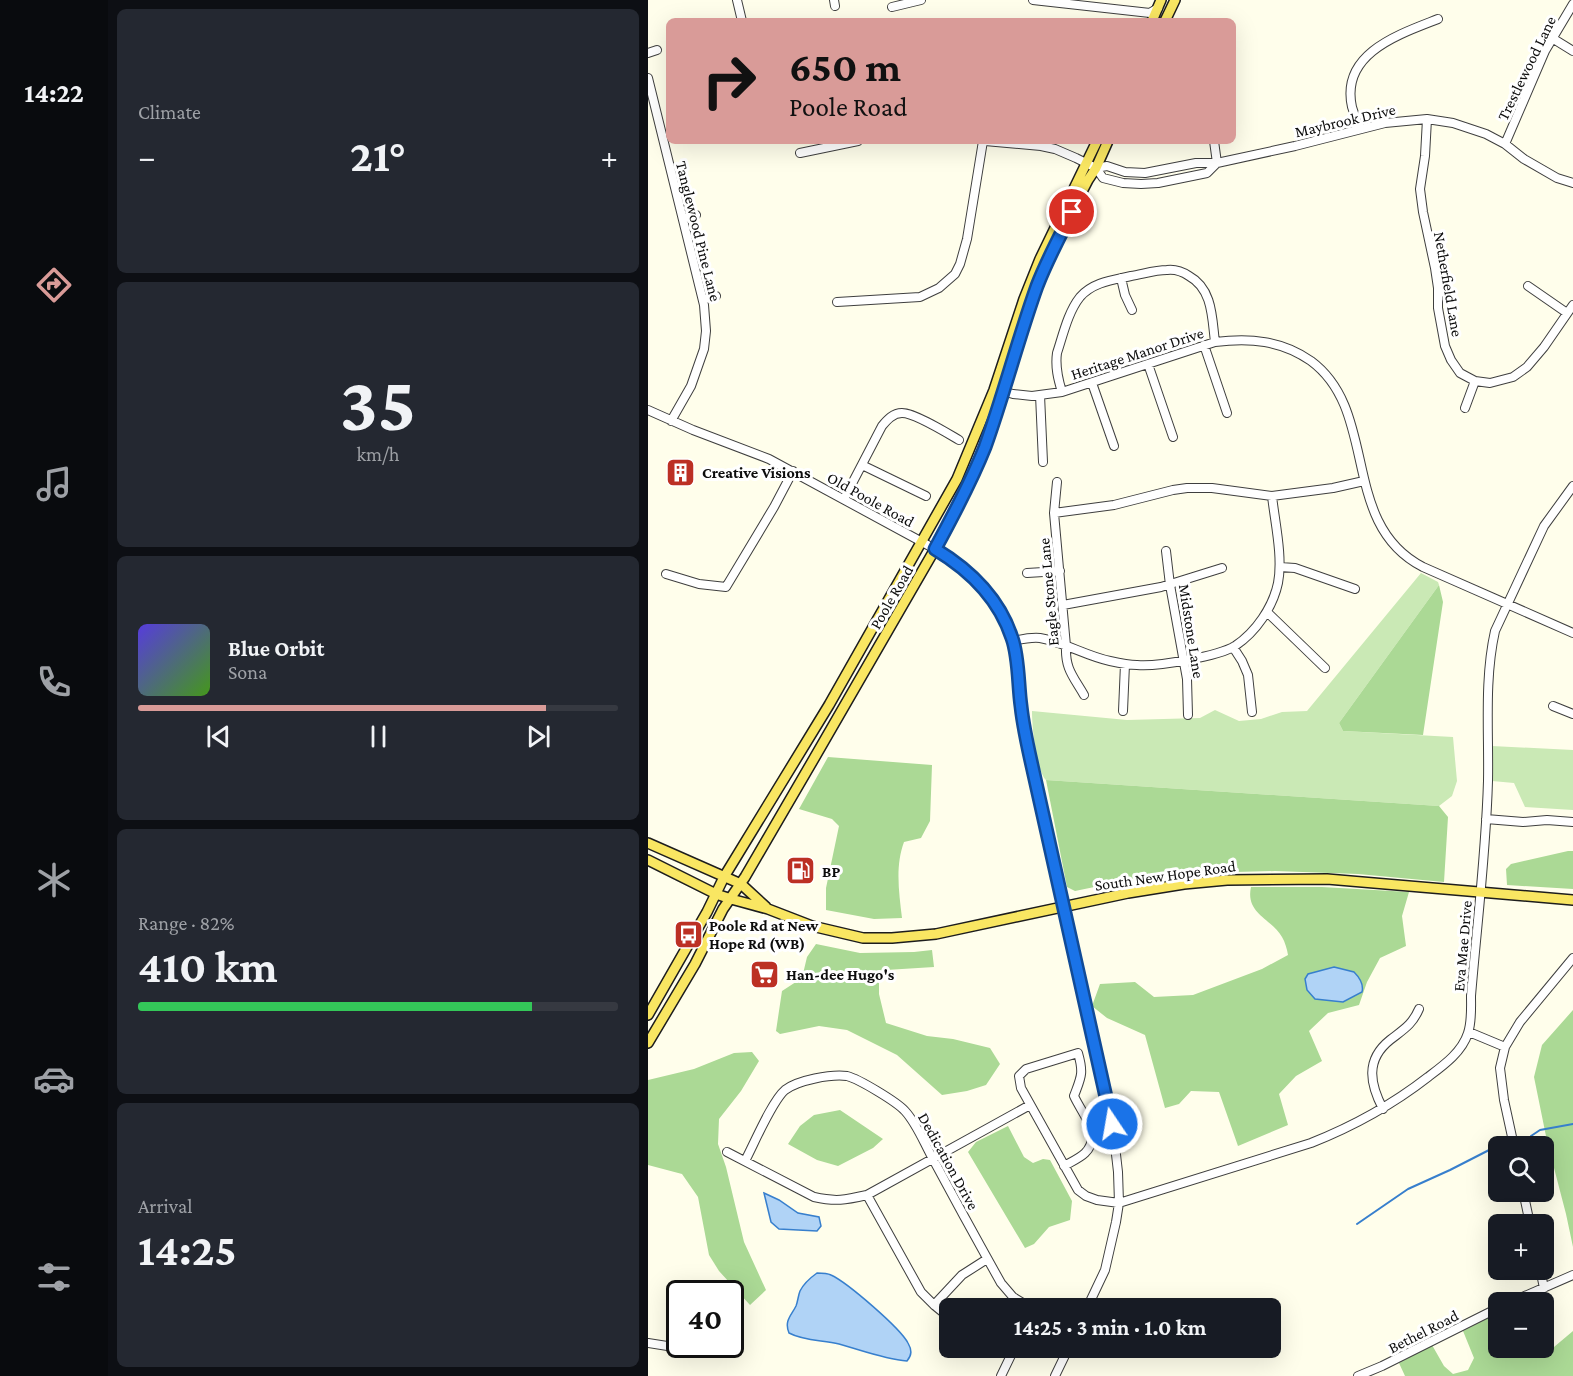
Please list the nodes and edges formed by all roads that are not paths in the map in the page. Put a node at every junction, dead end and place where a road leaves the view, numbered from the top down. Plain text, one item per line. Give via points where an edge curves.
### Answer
1 (737, 0) edge
2 (921, 0) edge
3 (1033, 0) edge
4 (1071, 2) edge
5 (1084, 3) edge
6 (1157, 3) edge
7 (1173, 4) edge
8 (1573, 4) edge
9 (892, 7) dead end
10 (741, 18) edge
11 (1153, 18) edge
12 (1166, 18) edge
13 (1438, 19) dead end
14 (1552, 38) junction
15 (657, 50) dead end
16 (1573, 51) edge
17 (648, 53) edge
18 (648, 78) edge
19 (1427, 118) junction
20 (1360, 129) junction
21 (666, 135) edge
22 (668, 144) edge
23 (844, 144) edge
24 (983, 144) edge
25 (1019, 144) edge
26 (1096, 144) edge
27 (1107, 144) edge
28 (1214, 144) edge
29 (1505, 144) junction
30 (800, 153) dead end
31 (1217, 163) junction
32 (1086, 164) junction
33 (1096, 168) junction
34 (1573, 183) edge
35 (696, 215) dead end
36 (683, 219) junction
37 (1121, 278) junction
38 (1528, 285) dead end
39 (716, 296) dead end
40 (703, 300) junction
41 (837, 302) dead end
42 (1573, 305) edge
43 (1132, 310) dead end
44 (1567, 313) junction
45 (1215, 342) junction
46 (1203, 345) junction
47 (1148, 364) junction
48 (1475, 381) junction
49 (1092, 382) junction
50 (999, 390) junction
51 (1062, 392) junction
52 (1040, 395) junction
53 (1465, 408) dead end
54 (648, 410) edge
55 (1227, 413) dead end
56 (671, 421) junction
57 (1173, 437) dead end
58 (959, 440) dead end
59 (1114, 446) dead end
60 (1043, 462) dead end
61 (862, 465) junction
62 (793, 471) junction
63 (1364, 481) junction
64 (1057, 482) dead end
65 (1573, 486) edge
66 (926, 496) dead end
67 (1272, 496) junction
68 (844, 499) junction
69 (1054, 513) junction
70 (922, 542) junction
71 (935, 549) junction
72 (1166, 551) dead end
73 (1280, 567) junction
74 (1222, 568) dead end
75 (1060, 571) junction
76 (1027, 573) dead end
77 (666, 574) dead end
78 (1170, 585) junction
79 (1355, 589) dead end
80 (1507, 604) junction
81 (1063, 605) junction
82 (1267, 612) junction
83 (1573, 633) edge
84 (1013, 641) junction
85 (1066, 646) junction
86 (1233, 647) junction
87 (1184, 660) junction
88 (1125, 664) junction
89 (1325, 668) dead end
90 (1084, 695) dead end
91 (1553, 705) dead end
92 (1123, 711) dead end
93 (1252, 712) dead end
94 (1573, 714) edge
95 (1188, 715) dead end
96 (1486, 819) junction
97 (1573, 822) edge
98 (648, 843) edge
99 (648, 861) edge
100 (724, 877) junction
101 (741, 884) junction
102 (1480, 892) junction
103 (716, 894) junction
104 (730, 899) junction
105 (1573, 900) edge
106 (1062, 906) junction
107 (768, 909) junction
108 (1573, 958) edge
109 (1419, 1009) dead end
110 (648, 1015) edge
111 (1468, 1032) junction
112 (648, 1042) edge
113 (1505, 1047) junction
114 (1030, 1104) junction
115 (1383, 1108) junction
116 (1512, 1136) edge
117 (727, 1152) dead end
118 (932, 1158) junction
119 (745, 1161) junction
120 (1064, 1166) junction
121 (867, 1195) junction
122 (1119, 1203) junction
123 (987, 1259) junction
124 (1573, 1275) edge
125 (1542, 1280) edge
126 (1544, 1288) junction
127 (1535, 1292) edge
128 (1015, 1298) edge
129 (1092, 1298) edge
130 (934, 1305) junction
131 (939, 1309) edge
132 (1488, 1313) edge
133 (648, 1343) edge
134 (666, 1346) edge
135 (1008, 1358) edge
136 (1064, 1358) edge
137 (1001, 1376) edge
138 (1055, 1376) edge
139 (1358, 1376) edge

1 - 10 street
2 - 9 street
3 - 4 street
4 - 5 street
5 - 6 street via 1150,13
6 - 7 street
6 - 11 main road
7 - 12 main road
8 - 14 street, Trestlewood Lane
13 - 20 street via 1387,40 1362,62 1351,91
14 - 16 street
14 - 29 street, Trestlewood Lane
15 - 17 street
18 - 21 street, Tanglewood Pine Lane
19 - 20 street, Maybrook Drive
19 - 29 street, Maybrook Drive via 1486,134
19 - 48 street, Netherfield Lane via 1420,189 1435,268 1438,308 1451,360 1460,373
20 - 31 street, Maybrook Drive
22 - 36 street, Tanglewood Pine Lane
23 - 30 street
24 - 41 street via 967,239 955,274 920,297
25 - 32 street, Maybrook Drive via 1055,150
26 - 32 main road, Poole Road
27 - 33 main road, Poole Road
28 - 31 street
29 - 34 street, Maybrook Drive via 1557,178
31 - 33 street, Maybrook Drive via 1145,173 1107,166
32 - 33 street, Maybrook Drive
32 - 50 main road, Poole Road via 1024,300
33 - 50 main road, Poole Road via 1038,284
35 - 36 street
36 - 40 street, Tanglewood Pine Lane
37 - 43 street
37 - 45 street via 1167,270 1194,278 1209,299
37 - 51 street via 1096,285 1074,307 1057,353
38 - 44 street
39 - 40 street
40 - 56 street, Tanglewood Pine Lane via 705,349 691,386
42 - 44 street
44 - 48 street via 1527,367 1513,377 1490,383
45 - 46 street, Heritage Manor Drive
45 - 63 street, Heritage Manor Drive via 1265,341 1315,364 1341,395
46 - 47 street, Heritage Manor Drive
46 - 55 street
47 - 49 street, Heritage Manor Drive
47 - 57 street
48 - 53 street
49 - 51 street, Heritage Manor Drive
49 - 59 street
50 - 52 street, Heritage Manor Drive
50 - 70 main road, Poole Road
50 - 71 main road, Poole Road via 984,448 963,499
51 - 52 street, Heritage Manor Drive
52 - 60 street
54 - 56 street, Old Poole Road
56 - 62 street, Old Poole Road
58 - 61 street via 901,413 882,426
61 - 66 street
61 - 68 street
62 - 68 street, Old Poole Road
62 - 77 street via 726,586 699,584
63 - 67 street
63 - 80 street, Heritage Manor Drive via 1381,528 1407,557
64 - 69 street, Eagle Stone Lane
65 - 80 street, Eva Mae Drive via 1544,526
67 - 69 street via 1187,488 1114,505
67 - 73 street
68 - 70 street, Old Poole Road
69 - 75 street, Eagle Stone Lane
70 - 71 street, Old Poole Road
70 - 100 main road, Poole Road
71 - 84 street, Old Poole Road via 978,580 1003,615
71 - 101 main road, Poole Road
72 - 78 street, Midstone Lane
73 - 79 street via 1295,568
73 - 82 street via 1278,585
74 - 78 street
75 - 76 street
75 - 81 street, Eagle Stone Lane
78 - 81 street
78 - 87 street, Midstone Lane
80 - 83 street, Heritage Manor Drive
80 - 96 street, Eva Mae Drive via 1491,649
81 - 85 street, Eagle Stone Lane
82 - 86 street via 1250,634
82 - 89 street
84 - 85 street via 1039,638
84 - 106 street, Old Poole Road via 1024,729
85 - 88 street
85 - 90 street, Eagle Stone Lane via 1067,665
86 - 87 street
86 - 93 street via 1248,675
87 - 88 street via 1156,665
87 - 95 street, Midstone Lane
88 - 92 street
91 - 94 street
96 - 97 street
96 - 102 street, Eva Mae Drive
98 - 100 main road, South New Hope Road
99 - 103 main road, South New Hope Road
100 - 101 main road, South New Hope Road
100 - 103 main road, Poole Road
101 - 104 main road, Poole Road
101 - 107 main road, South New Hope Road
102 - 105 main road, South New Hope Road
102 - 106 main road, South New Hope Road via 1327,879 1227,880
102 - 111 street, Eva Mae Drive
103 - 104 main road, South New Hope Road
103 - 110 main road, Poole Road
104 - 107 main road, South New Hope Road
104 - 112 main road, Poole Road
106 - 107 main road, South New Hope Road via 936,934 892,938 863,938 812,926
106 - 122 street, Old Poole Road via 1109,1111
108 - 113 street via 1520,1022
109 - 115 street via 1408,1027 1388,1041 1374,1064 1373,1087
111 - 113 street
111 - 115 street, Eva Mae Drive via 1458,1051 1438,1070
113 - 116 street via 1500,1068
114 - 118 street
114 - 120 street
114 - 120 street via 1019,1076 1026,1069 1078,1053 1082,1078 1074,1096 1092,1130 1092,1142 1085,1153
115 - 122 street, Eva Mae Drive via 1311,1143
117 - 119 street
118 - 119 street, Dedication Drive via 905,1110 858,1080 832,1076 786,1090 776,1100
118 - 121 street
118 - 123 street, Dedication Drive
119 - 121 street via 814,1197 829,1201
120 - 122 street via 1086,1196
121 - 130 street via 921,1292
122 - 129 street, Old Poole Road via 1105,1270
123 - 128 street, Dedication Drive via 1005,1290
123 - 130 street via 962,1275
124 - 126 street
125 - 126 street
126 - 127 street
130 - 131 street
132 - 139 street, Bethel Road
133 - 134 street
135 - 137 street
136 - 138 street

